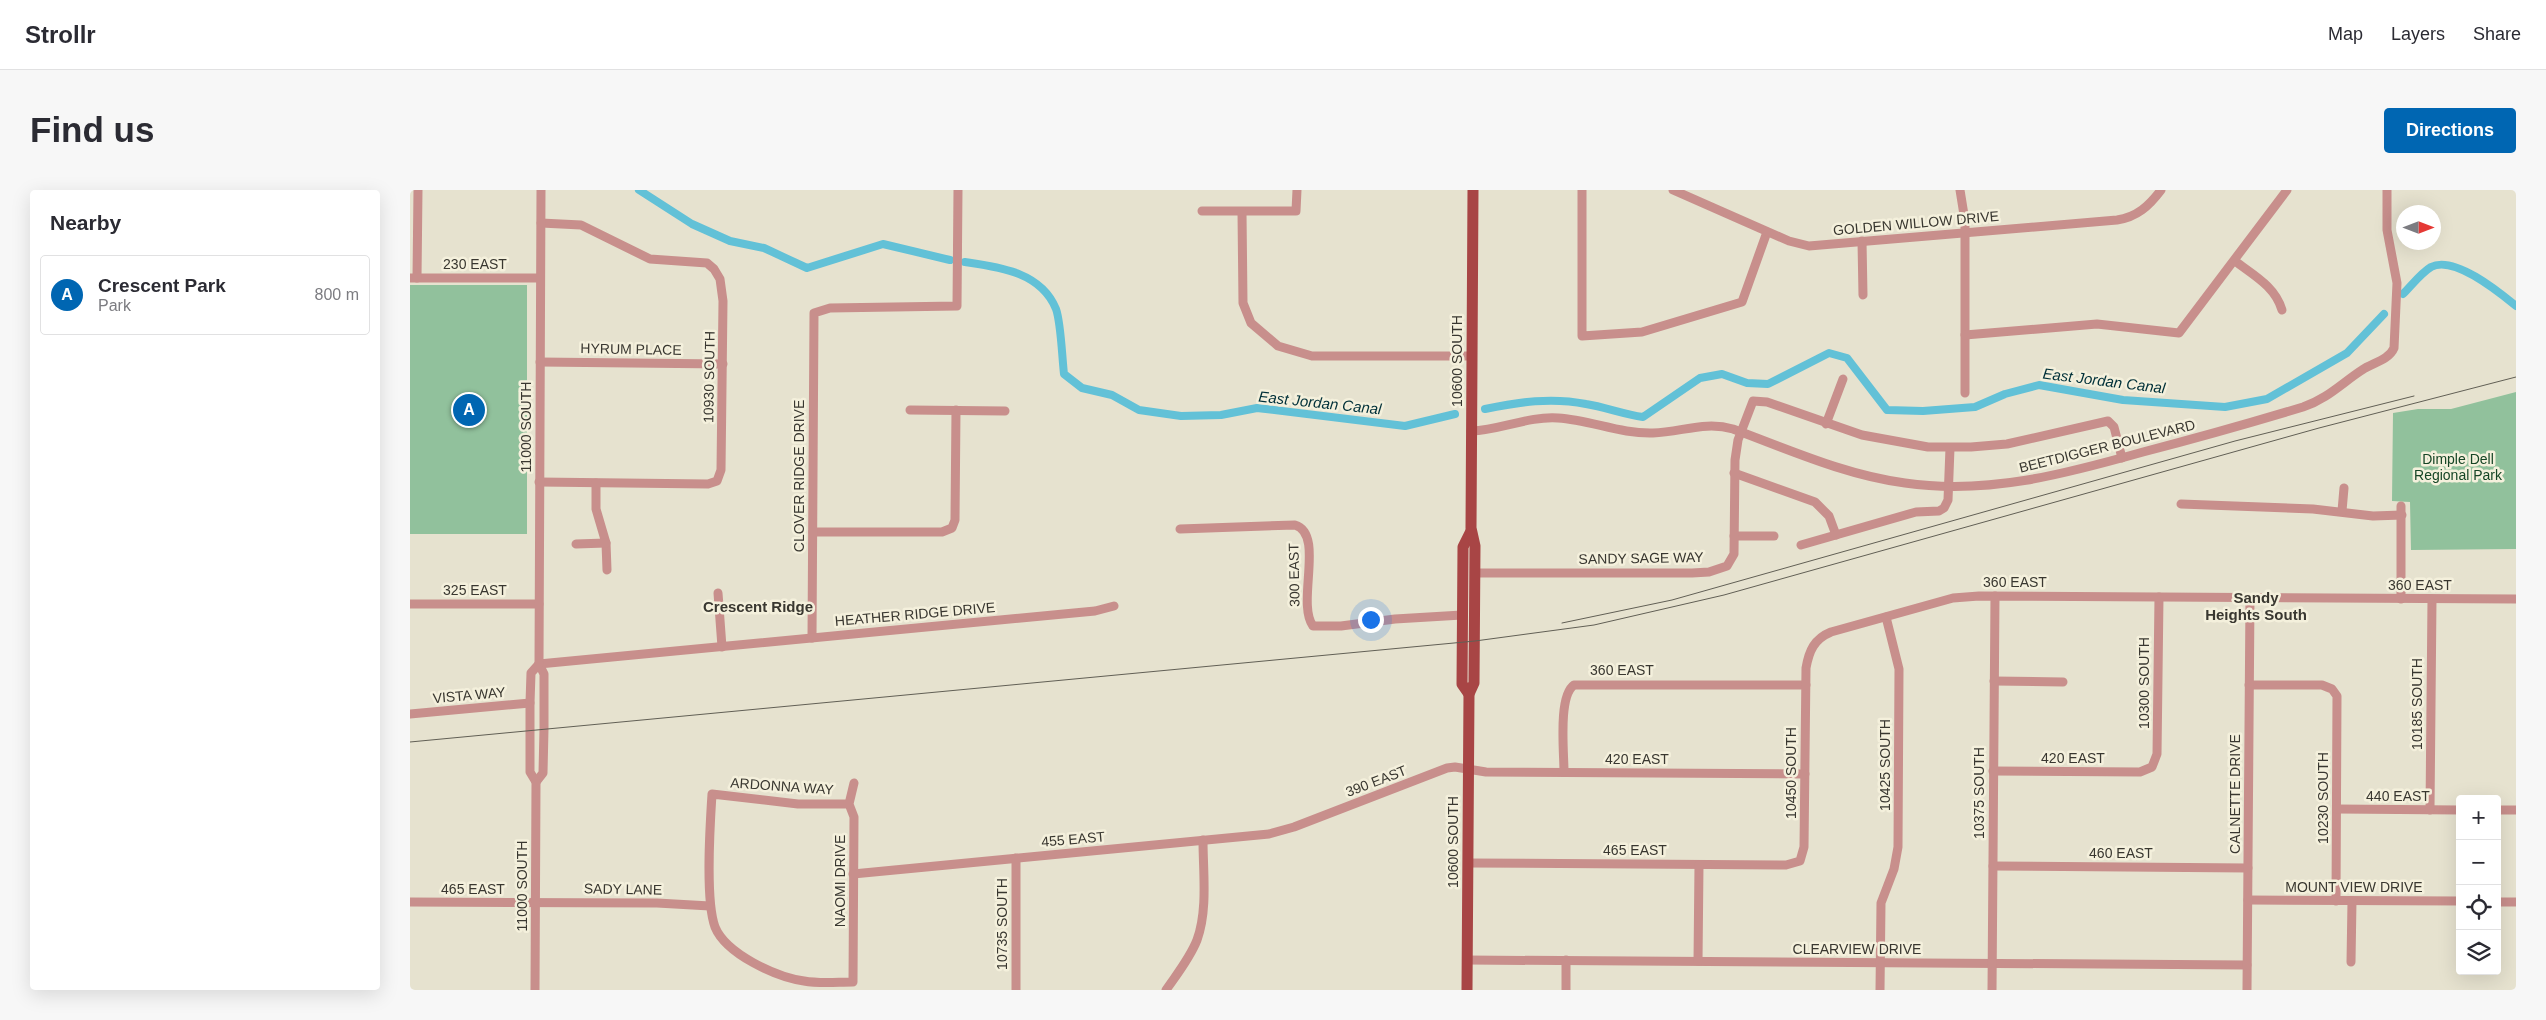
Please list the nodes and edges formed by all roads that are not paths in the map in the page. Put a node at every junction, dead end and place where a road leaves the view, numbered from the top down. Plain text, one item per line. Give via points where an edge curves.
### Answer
1 (418, 190) edge
2 (541, 190) edge
3 (958, 190) edge
4 (1297, 190) edge
5 (1473, 190) edge
6 (1582, 190) edge
7 (1673, 190) edge
8 (1960, 190) edge
9 (2161, 190) edge
10 (2287, 190) edge
11 (2387, 190) edge
12 (1202, 211) dead end
13 (1242, 212) junction
14 (541, 223) junction
15 (1767, 232) junction
16 (1965, 233) junction
17 (1862, 241) junction
18 (2235, 261) junction
19 (414, 278) edge
20 (540, 278) junction
21 (1862, 295) dead end
22 (2282, 310) dead end
23 (1965, 335) junction
24 (1472, 356) junction
25 (540, 362) junction
26 (723, 364) junction
27 (1843, 380) dead end
28 (1965, 393) dead end
29 (910, 410) dead end
30 (956, 410) junction
31 (1005, 411) dead end
32 (1826, 424) junction
33 (1471, 431) junction
34 (1741, 432) junction
35 (1950, 448) junction
36 (2122, 458) junction
37 (1734, 472) junction
38 (539, 482) junction
39 (596, 483) junction
40 (1949, 487) junction
41 (2344, 488) dead end
42 (2181, 504) dead end
43 (2342, 511) junction
44 (1180, 529) dead end
45 (1471, 531) junction
46 (813, 532) junction
47 (1836, 535) junction
48 (1734, 536) junction
49 (1774, 536) dead end
50 (606, 543) junction
51 (576, 544) dead end
52 (1801, 545) dead end
53 (607, 570) dead end
54 (1475, 572) junction
55 (718, 592) dead end
56 (1994, 596) junction
57 (2158, 597) junction
58 (2250, 598) junction
59 (2401, 599) junction
60 (2432, 599) junction
61 (2516, 600) edge
62 (410, 604) edge
63 (539, 604) junction
64 (1114, 606) dead end
65 (1462, 615) junction
66 (1886, 617) junction
67 (812, 638) junction
68 (722, 647) junction
69 (539, 664) junction
70 (1994, 681) junction
71 (2063, 682) dead end
72 (1806, 684) junction
73 (2250, 685) junction
74 (1469, 694) junction
75 (530, 703) junction
76 (410, 714) edge
77 (2152, 767) joint
78 (1468, 769) junction
79 (1993, 771) junction
80 (1564, 772) junction
81 (1805, 774) junction
82 (536, 782) junction
83 (854, 782) dead end
84 (849, 804) junction
85 (2337, 809) junction
86 (2430, 810) junction
87 (2456, 810) edge
88 (2501, 810) edge
89 (2516, 810) edge
90 (1294, 827) joint
91 (1203, 840) junction
92 (1016, 858) junction
93 (1800, 861) joint
94 (1468, 863) junction
95 (1699, 864) junction
96 (1993, 866) junction
97 (2248, 868) junction
98 (853, 874) junction
99 (2248, 900) junction
100 (2336, 901) junction
101 (2352, 901) junction
102 (2456, 901) edge
103 (410, 902) edge
104 (2501, 902) edge
105 (2516, 902) edge
106 (536, 903) junction
107 (710, 906) junction
108 (1467, 960) junction
109 (1566, 960) junction
110 (1698, 961) junction
111 (2351, 962) dead end
112 (1880, 963) junction
113 (1992, 964) junction
114 (2247, 965) junction
115 (535, 990) edge
116 (1016, 990) edge
117 (1166, 990) edge
118 (1467, 990) edge
119 (1566, 990) edge
120 (1880, 990) edge
121 (1992, 990) edge
122 (2247, 990) edge

1 - 19 street
2 - 14 street, 11000 SOUTH
3 - 46 street, CLOVER RIDGE DRIVE via 957,306 830,308 814,314
4 - 13 street via 1296,211
5 - 24 main road, 10600 SOUTH
6 - 15 street via 1582,336 1642,332 1742,302
7 - 15 street, GOLDEN WILLOW DRIVE
8 - 16 street
9 - 16 street, GOLDEN WILLOW DRIVE via 2144,210 2124,219
10 - 18 street
11 - 36 street, BEETDIGGER BOULEVARD via 2387,230 2397,288 2394,348 2385,358 2364,368 2339,389 2313,404
12 - 13 street
13 - 24 street via 1242,303 1251,323 1278,346 1300,355 1324,357
14 - 20 street, 11000 SOUTH
14 - 26 street, 10930 SOUTH via 580,225 658,260 711,265 723,294
15 - 17 street, GOLDEN WILLOW DRIVE via 1802,245
16 - 17 street, GOLDEN WILLOW DRIVE
16 - 23 street
17 - 21 street
18 - 22 street via 2273,289
18 - 23 street via 2179,334 2097,324
19 - 20 street, 230 EAST
20 - 25 street, 11000 SOUTH
23 - 28 street
24 - 33 main road, 10600 SOUTH
25 - 26 street, HYRUM PLACE
25 - 38 street, 11000 SOUTH
26 - 39 street, 10930 SOUTH via 721,473 717,481 708,484
27 - 32 street
29 - 30 street
30 - 31 street
30 - 46 street via 955,520 952,528 942,532
32 - 34 street, SANDY SAGE WAY via 1767,402 1753,401
32 - 35 street via 1894,442
33 - 34 street, BEETDIGGER BOULEVARD via 1548,417 1636,432 1663,432 1710,425
33 - 45 main road, 10600 SOUTH
34 - 37 street, SANDY SAGE WAY
34 - 40 street, BEETDIGGER BOULEVARD via 1857,473 1905,483
35 - 36 street via 2024,442 2108,421 2113,425
35 - 40 street
36 - 40 street, BEETDIGGER BOULEVARD via 2036,480
37 - 47 street via 1815,502 1829,516
37 - 48 street, SANDY SAGE WAY
38 - 39 street
38 - 63 street, 11000 SOUTH
39 - 50 street via 598,516
40 - 47 street via 1948,503 1942,510 1916,512
41 - 43 street
42 - 43 street
43 - 59 street via 2373,516 2402,511
44 - 65 street, 300 EAST via 1302,527 1307,532 1308,541 1307,599 1312,626
45 - 54 main road, 10600 SOUTH via 1475,546
45 - 65 main road, 10600 SOUTH via 1463,547
46 - 67 street, CLOVER RIDGE DRIVE
47 - 52 street
48 - 49 street
48 - 54 street, SANDY SAGE WAY via 1731,561 1724,568 1709,572
50 - 51 street
50 - 53 street
54 - 74 main road, 10600 SOUTH via 1474,683
55 - 68 street
56 - 57 street, 360 EAST
56 - 66 street, 360 EAST via 1953,598
56 - 70 street, 10375 SOUTH
57 - 58 street, 360 EAST
57 - 77 street, 10300 SOUTH via 2157,754
58 - 59 street, 360 EAST
58 - 73 street, CALNETTE DRIVE
59 - 60 street, 360 EAST
60 - 61 street, 360 EAST
60 - 86 street, 10185 SOUTH
62 - 63 street, 325 EAST
63 - 69 street, 11000 SOUTH
64 - 67 street, HEATHER RIDGE DRIVE via 1095,611
65 - 74 main road, 10600 SOUTH via 1462,684
66 - 72 street, 360 EAST via 1831,632 1818,639 1807,660
66 - 112 street, 10425 SOUTH via 1899,669 1898,847 1894,869 1884,893
67 - 68 street, HEATHER RIDGE DRIVE
68 - 69 street, HEATHER RIDGE DRIVE
69 - 75 street, 11000 SOUTH via 532,673
69 - 82 street, 11000 SOUTH via 544,674 544,729 542,772
70 - 71 street
70 - 79 street, 10375 SOUTH
72 - 80 street, 360 EAST via 1579,683 1570,688 1564,699
72 - 81 street, 10450 SOUTH
73 - 85 street, 10230 SOUTH via 2322,686 2332,689 2336,696
73 - 97 street, CALNETTE DRIVE
74 - 78 main road, 10600 SOUTH
75 - 76 street, VISTA WAY
75 - 82 street, 11000 SOUTH via 530,772
77 - 79 street, 420 EAST via 2140,772
78 - 80 street, 420 EAST
78 - 90 street, 390 EAST via 1447,768
78 - 94 main road, 10600 SOUTH
79 - 96 street, 10375 SOUTH
80 - 81 street, 420 EAST
81 - 93 street, 10450 SOUTH via 1804,847
82 - 106 street, 11000 SOUTH
83 - 84 street, NAOMI DRIVE
84 - 98 street, NAOMI DRIVE via 854,817
84 - 107 street, ARDONNA WAY via 798,804 712,794
85 - 86 street, 440 EAST
85 - 100 street, 10230 SOUTH
86 - 87 street, 440 EAST
88 - 89 street
90 - 91 street, 455 EAST via 1270,834
91 - 92 street, 455 EAST
91 - 117 street via 1203,912 1199,933 1191,953
92 - 98 street, 455 EAST
92 - 116 street, 10735 SOUTH
93 - 95 street, 465 EAST via 1786,865
94 - 95 street, 465 EAST
94 - 108 main road, 10600 SOUTH
95 - 110 street
96 - 97 street, 460 EAST
96 - 113 street, 10375 SOUTH
97 - 99 street, CALNETTE DRIVE
98 - 107 street, NAOMI DRIVE via 853,982 806,982 789,978 742,956 721,937
99 - 100 street, MOUNT VIEW DRIVE
99 - 114 street, CALNETTE DRIVE
100 - 101 street, MOUNT VIEW DRIVE
101 - 102 street, MOUNT VIEW DRIVE
101 - 111 street
103 - 106 street, 465 EAST
104 - 105 street
106 - 107 street, SADY LANE
106 - 115 street, 11000 SOUTH
108 - 109 street, CLEARVIEW DRIVE
108 - 118 main road, 10600 SOUTH
109 - 110 street, CLEARVIEW DRIVE
109 - 119 street
110 - 112 street, CLEARVIEW DRIVE
112 - 113 street, CLEARVIEW DRIVE
112 - 120 street, 10425 SOUTH
113 - 114 street, CLEARVIEW DRIVE
113 - 121 street, 10375 SOUTH
114 - 122 street, CALNETTE DRIVE

